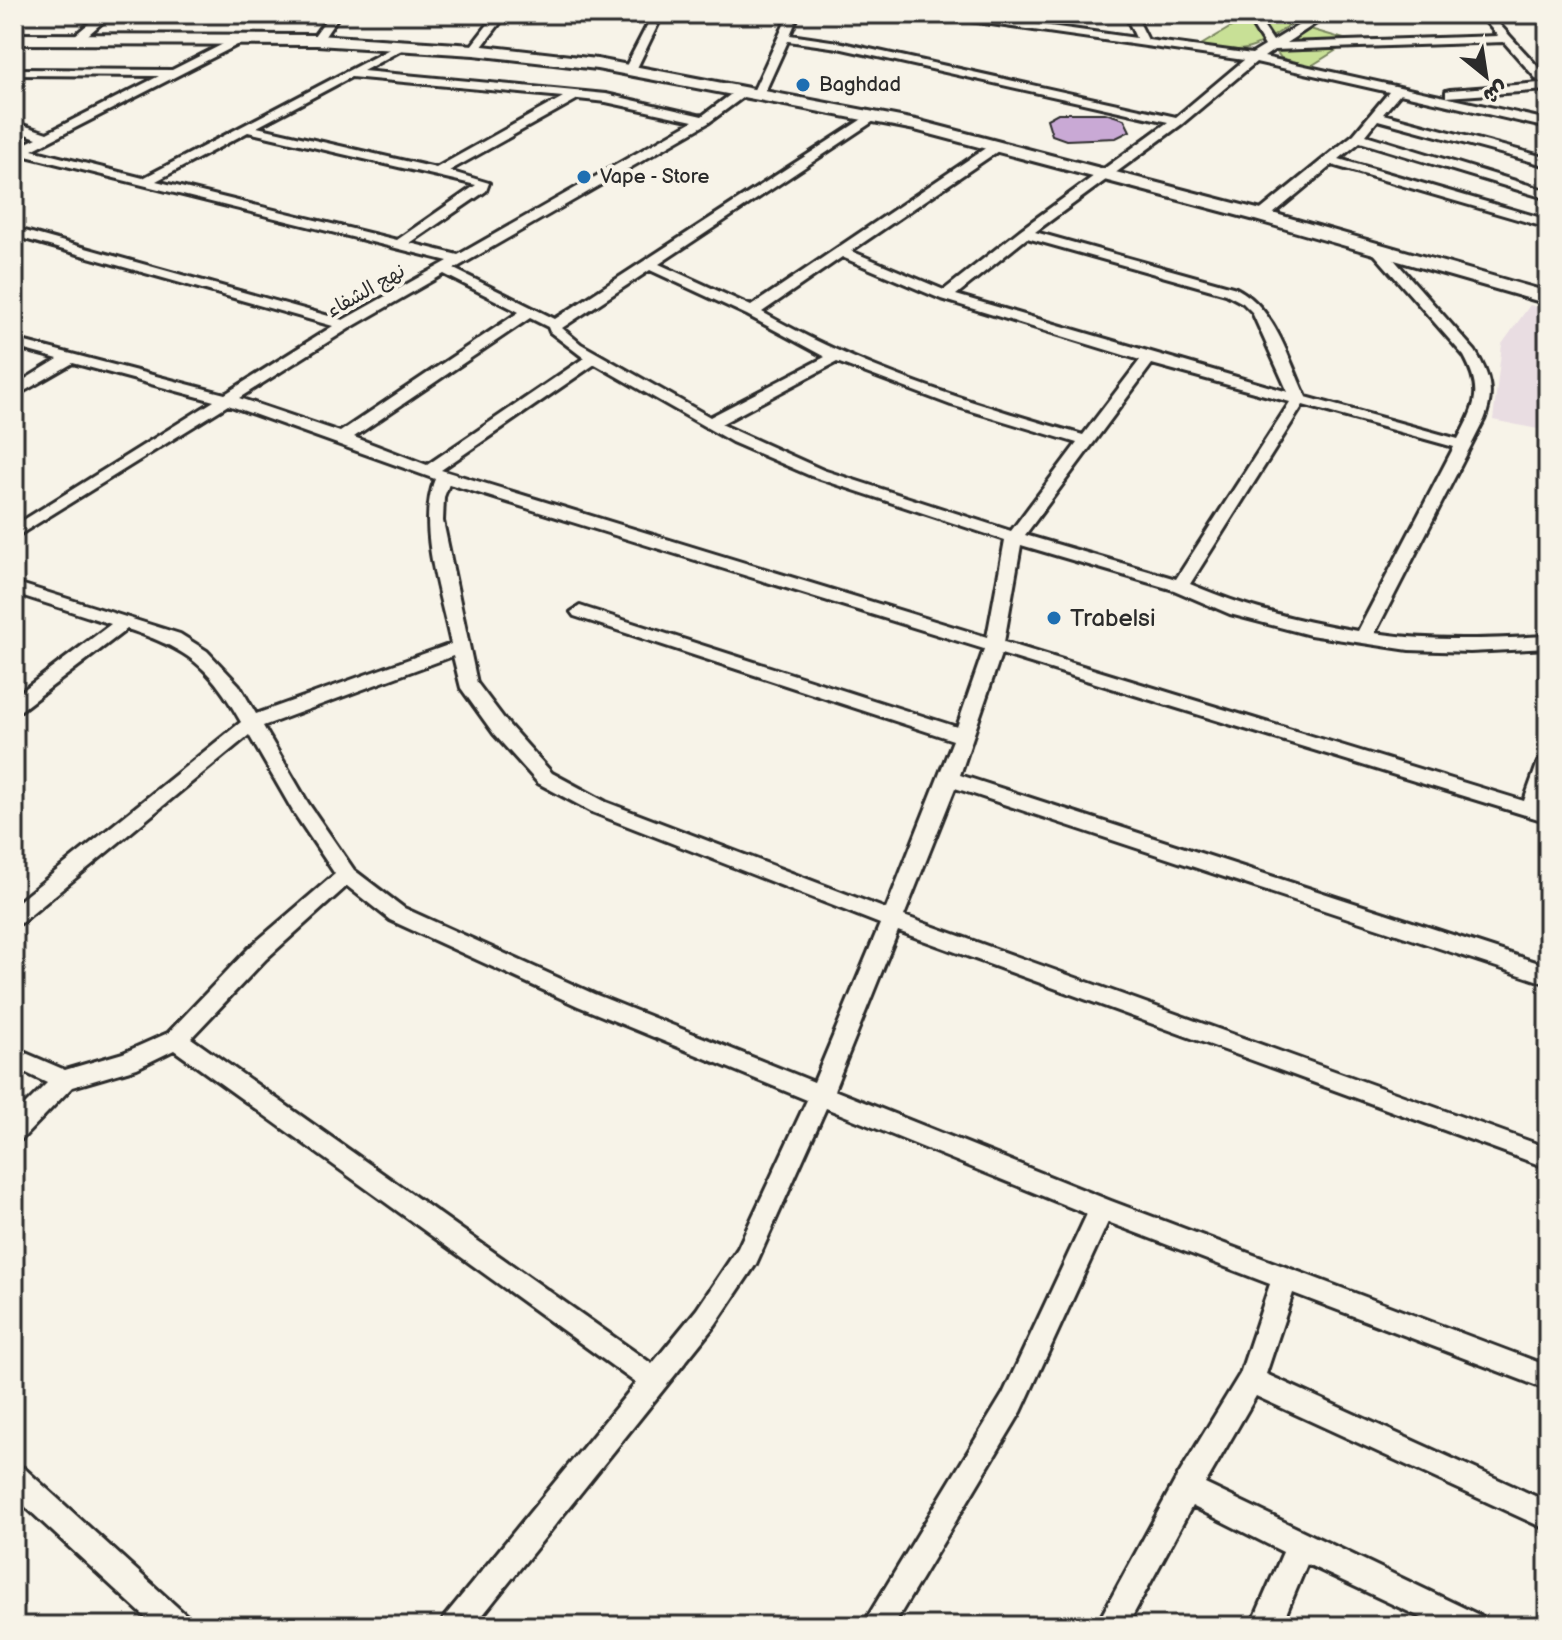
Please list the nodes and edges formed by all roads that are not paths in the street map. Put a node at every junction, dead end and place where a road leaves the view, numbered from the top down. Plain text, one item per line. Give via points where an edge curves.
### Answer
1 (107, 14) edge
2 (335, 14) edge
3 (502, 14) edge
4 (658, 14) edge
5 (794, 14) edge
6 (942, 14) edge
7 (1130, 14) edge
8 (1250, 14) edge
9 (1325, 14) edge
10 (1484, 14) edge
11 (960, 15) edge
12 (784, 37) junction
13 (78, 38) junction
14 (14, 39) edge
15 (241, 39) junction
16 (1506, 39) junction
17 (317, 40) junction
18 (1144, 42) junction
19 (403, 45) junction
20 (1271, 47) junction
21 (474, 50) junction
22 (1254, 58) junction
23 (630, 70) junction
24 (14, 72) edge
25 (175, 73) junction
26 (347, 73) junction
27 (1548, 86) edge
28 (1397, 90) junction
29 (750, 93) junction
30 (1430, 95) junction
31 (573, 97) junction
32 (1377, 116) junction
33 (874, 117) junction
34 (704, 120) junction
35 (1178, 121) junction
36 (1548, 124) edge
37 (14, 126) edge
38 (246, 128) junction
39 (47, 137) junction
40 (1358, 137) junction
41 (997, 146) junction
42 (17, 153) edge
43 (1330, 160) junction
44 (1548, 162) edge
45 (440, 171) junction
46 (1102, 175) junction
47 (148, 180) junction
48 (1548, 195) edge
49 (1262, 216) junction
50 (1548, 224) edge
51 (14, 232) edge
52 (1025, 233) junction
53 (400, 244) junction
54 (1377, 249) junction
55 (842, 252) junction
56 (461, 260) junction
57 (648, 264) junction
58 (444, 269) junction
59 (946, 296) junction
60 (1548, 298) edge
61 (752, 312) junction
62 (528, 313) junction
63 (345, 325) junction
64 (556, 325) junction
65 (14, 343) edge
66 (836, 357) junction
67 (594, 358) junction
68 (1149, 358) junction
69 (69, 359) junction
70 (14, 392) edge
71 (226, 399) junction
72 (1299, 399) junction
73 (709, 424) junction
74 (342, 438) junction
75 (1086, 441) junction
76 (1463, 445) junction
77 (436, 474) junction
78 (14, 533) edge
79 (1014, 538) junction
80 (1180, 586) junction
81 (14, 587) edge
82 (580, 612) dead end
83 (125, 622) junction
84 (1364, 637) junction
85 (1548, 642) edge
86 (995, 644) junction
87 (459, 647) junction
88 (14, 706) edge
89 (252, 723) junction
90 (963, 736) junction
91 (1548, 762) edge
92 (949, 779) junction
93 (1540, 812) edge
94 (347, 875) junction
95 (14, 917) edge
96 (892, 920) junction
97 (1548, 975) edge
98 (176, 1039) junction
99 (14, 1057) edge
100 (64, 1080) junction
101 (821, 1094) junction
102 (14, 1132) edge
103 (1548, 1158) edge
104 (1102, 1209) junction
105 (1285, 1278) junction
106 (1548, 1378) edge
107 (653, 1380) junction
108 (1251, 1380) junction
109 (14, 1478) edge
110 (1186, 1489) junction
111 (1548, 1516) edge
112 (1300, 1546) junction
113 (177, 1626) edge
114 (455, 1626) edge
115 (877, 1626) edge
116 (1111, 1626) edge
117 (1266, 1626) edge
118 (1471, 1626) edge

1 - 13 street
2 - 17 street
3 - 21 street
4 - 23 street
5 - 12 street
6 - 11 street
7 - 18 street
8 - 20 street
9 - 20 street
10 - 16 street
11 - 18 street
12 - 29 street
12 - 35 street
13 - 14 street
13 - 15 street
15 - 17 street
15 - 25 street
16 - 20 street
16 - 27 street
17 - 19 street
18 - 22 street
19 - 21 street
19 - 26 street
20 - 22 street
21 - 23 street
22 - 28 street
22 - 35 street
23 - 29 street
24 - 25 street
25 - 39 street
26 - 31 street
26 - 38 street
27 - 30 street
28 - 30 street
28 - 32 street
29 - 33 street
29 - 34 street, نهج الشفاء
30 - 36 street
31 - 34 street via 606,98
31 - 45 street
32 - 40 street
32 - 44 street
33 - 41 street
33 - 57 street
34 - 56 street, نهج الشفاء
35 - 46 street
37 - 39 street
38 - 45 street
38 - 47 street
39 - 42 street
40 - 43 street
40 - 48 street
41 - 46 street
41 - 55 street
42 - 47 street
43 - 49 street
43 - 50 street
45 - 53 street via 483,183
46 - 49 street
46 - 52 street
47 - 53 street
49 - 54 street
51 - 63 street
52 - 59 street
52 - 72 street via 1248,300
53 - 56 street
54 - 60 street
54 - 76 street via 1482,372 1486,398
55 - 59 street
55 - 61 street
56 - 58 street, نهج الشفاء
57 - 61 street
57 - 64 street
58 - 62 street
58 - 63 street, نهج الشفاء
59 - 68 street
61 - 66 street
62 - 64 street
62 - 74 street
63 - 71 street, نهج الشفاء
64 - 67 street via 561,337
65 - 69 street
66 - 73 street
66 - 75 street via 905,387
67 - 73 street
67 - 77 street
68 - 72 street
68 - 75 street
69 - 70 street
69 - 71 street
71 - 74 street
71 - 78 street, نهج الشفاء
72 - 76 street
72 - 80 street
73 - 79 street via 817,473
74 - 77 street
75 - 79 street
76 - 84 street
77 - 86 street
77 - 87 street via 435,521
79 - 80 street
79 - 86 street
80 - 84 street via 1236,610
81 - 83 street
82 - 90 street
83 - 88 street
83 - 89 street via 174,638 201,655 232,689
84 - 85 street via 1409,644
86 - 90 street
86 - 93 street
87 - 89 street
87 - 96 street via 468,684 545,778 599,807
89 - 94 street
89 - 95 street
90 - 92 street
91 - 93 street
92 - 96 street
92 - 97 street
94 - 98 street via 258,953
94 - 101 street via 397,914 441,936
96 - 101 street
96 - 103 street
98 - 100 street via 129,1061
98 - 107 street
99 - 100 street
100 - 102 street
101 - 104 street
101 - 107 street via 747,1256 706,1317
104 - 105 street
104 - 115 street via 1012,1403
105 - 106 street
105 - 108 street
107 - 114 street
108 - 110 street
108 - 111 street
109 - 113 street
110 - 112 street
110 - 116 street
112 - 117 street
112 - 118 street

